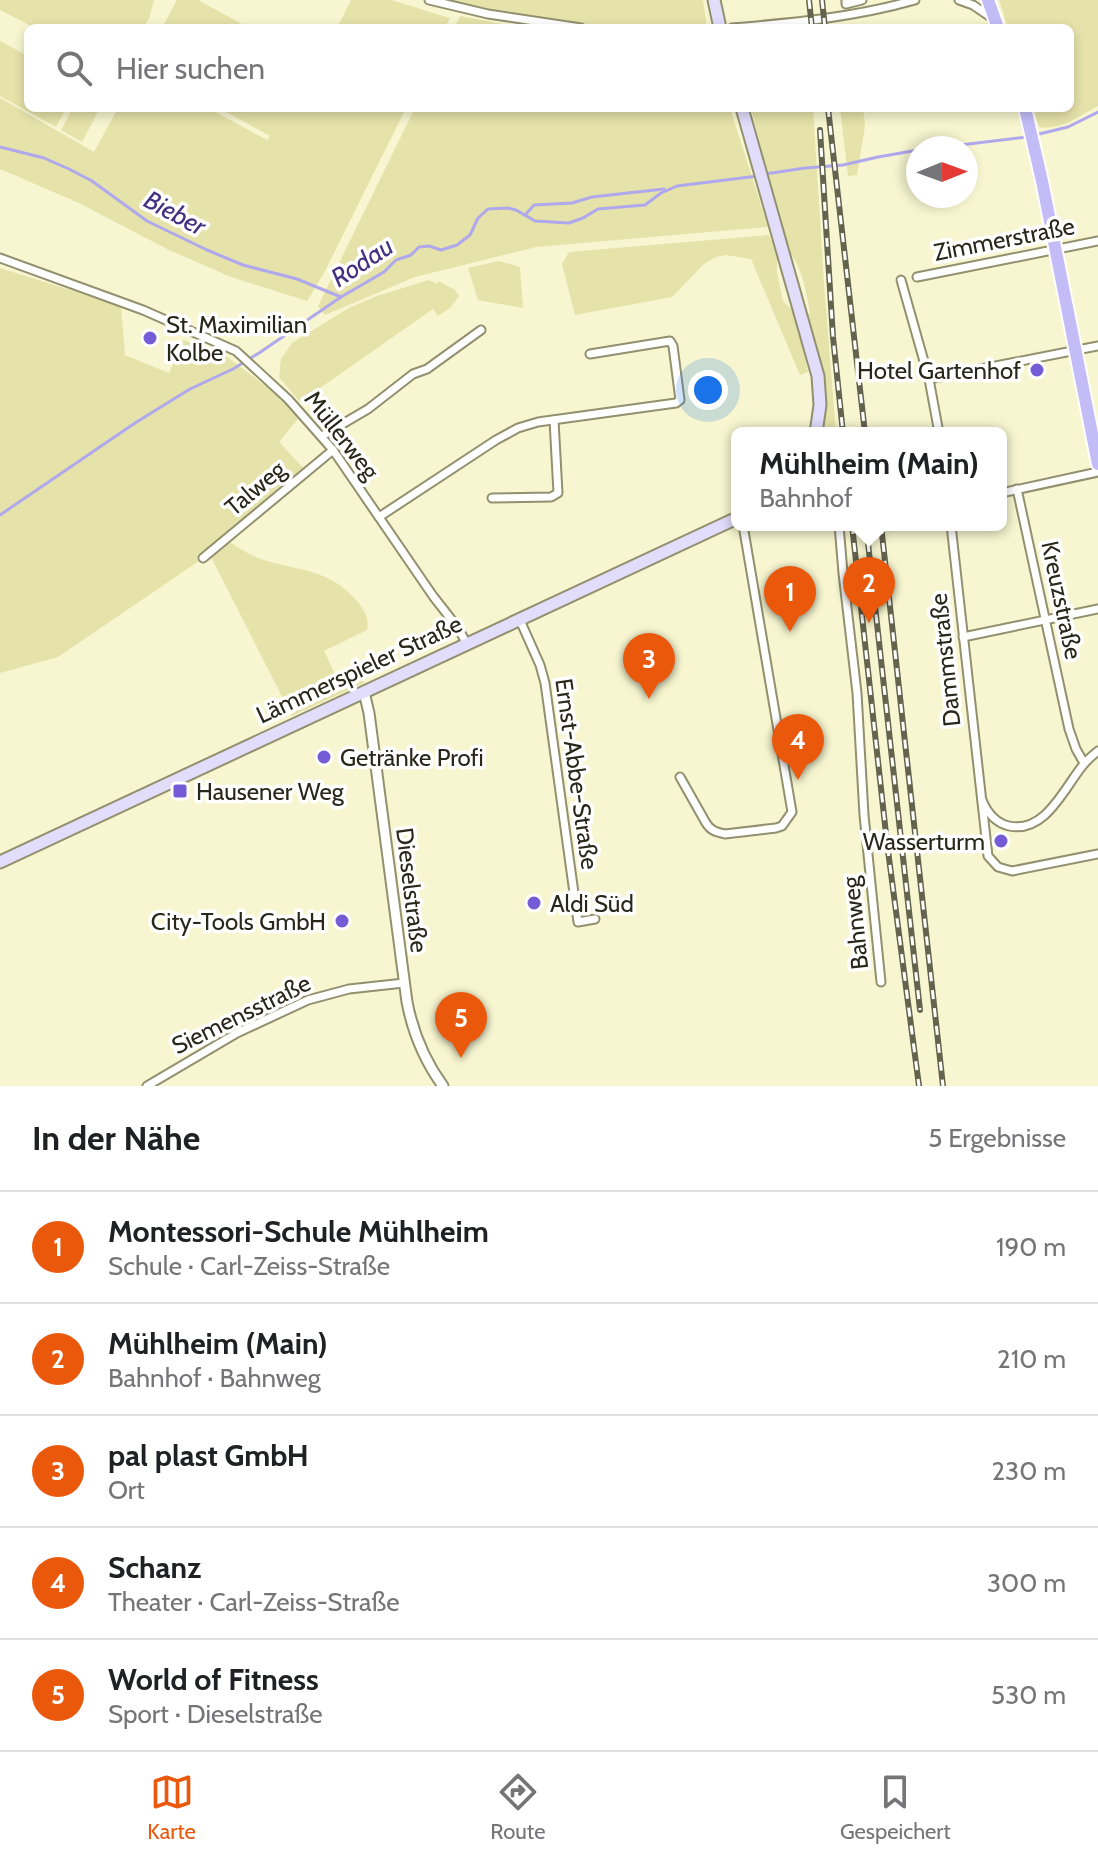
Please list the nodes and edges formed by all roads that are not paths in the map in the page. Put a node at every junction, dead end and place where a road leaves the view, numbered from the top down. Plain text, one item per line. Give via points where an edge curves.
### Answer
1 (429, 0) edge
2 (714, 0) edge
3 (862, 0) edge
4 (915, 0) edge
5 (959, 0) edge
6 (988, 0) edge
7 (845, 3) edge
8 (719, 22) edge
9 (554, 24) edge
10 (770, 24) edge
11 (995, 24) edge
12 (996, 24) edge
13 (743, 112) edge
14 (1026, 112) edge
15 (1098, 241) edge
16 (1056, 250) junction
17 (0, 258) edge
18 (917, 277) dead end
19 (901, 280) dead end
20 (481, 330) dead end
21 (1098, 346) edge
22 (1076, 350) junction
23 (590, 354) dead end
24 (929, 379) junction
25 (554, 420) junction
26 (817, 427) edge
27 (938, 427) edge
28 (322, 436) junction
29 (333, 450) junction
30 (1098, 464) edge
31 (1098, 472) edge
32 (1017, 489) junction
33 (1007, 492) edge
34 (492, 498) dead end
35 (379, 517) junction
36 (731, 521) edge
37 (744, 531) edge
38 (840, 531) edge
39 (952, 531) edge
40 (203, 558) dead end
41 (1098, 609) edge
42 (519, 618) junction
43 (1046, 620) junction
44 (963, 637) junction
45 (467, 644) junction
46 (364, 692) junction
47 (1098, 751) edge
48 (1084, 763) junction
49 (680, 777) dead end
50 (979, 790) junction
51 (1098, 854) edge
52 (0, 862) edge
53 (595, 919) dead end
54 (881, 982) dead end
55 (404, 983) junction
56 (147, 1086) edge
57 (443, 1086) edge

1 - 9 street
2 - 8 main road
3 - 7 street
4 - 10 street
5 - 11 street via 983,10
6 - 12 main road
13 - 26 main road via 818,376
14 - 16 main road
15 - 16 street, Zimmerstraße
16 - 18 street, Zimmerstraße
16 - 22 main road
17 - 28 street, Müllerweg via 151,313 236,351
19 - 24 street
20 - 28 street
21 - 22 street
22 - 24 street
22 - 30 main road
23 - 25 street via 670,341 680,400
24 - 27 street
25 - 34 street via 558,493
25 - 35 street via 510,432
28 - 29 street, Müllerweg
29 - 35 street, Müllerweg
29 - 40 street, Talweg
31 - 32 street
32 - 33 street
32 - 43 street, Kreuzstraße
35 - 45 street, Müllerweg
36 - 42 main road, Lämmerspieler Straße
37 - 49 street via 792,812 780,827 717,833
38 - 54 street, Bahnweg
39 - 44 street, Dammstraße
41 - 43 street
42 - 45 main road, Lämmerspieler Straße
42 - 53 street, Ernst-Abbe-Straße via 545,683 578,922
43 - 44 street
43 - 48 street, Kreuzstraße via 1071,737
44 - 50 street, Dammstraße
45 - 46 main road, Lämmerspieler Straße
46 - 52 main road, Lämmerspieler Straße
46 - 55 street, Dieselstraße
47 - 48 street
48 - 50 street via 1054,805 1027,825 997,820
50 - 51 street, Dammstraße via 986,850 998,867 1018,871
55 - 56 street, Siemensstraße via 300,1003
55 - 57 street, Dieselstraße via 417,1040

